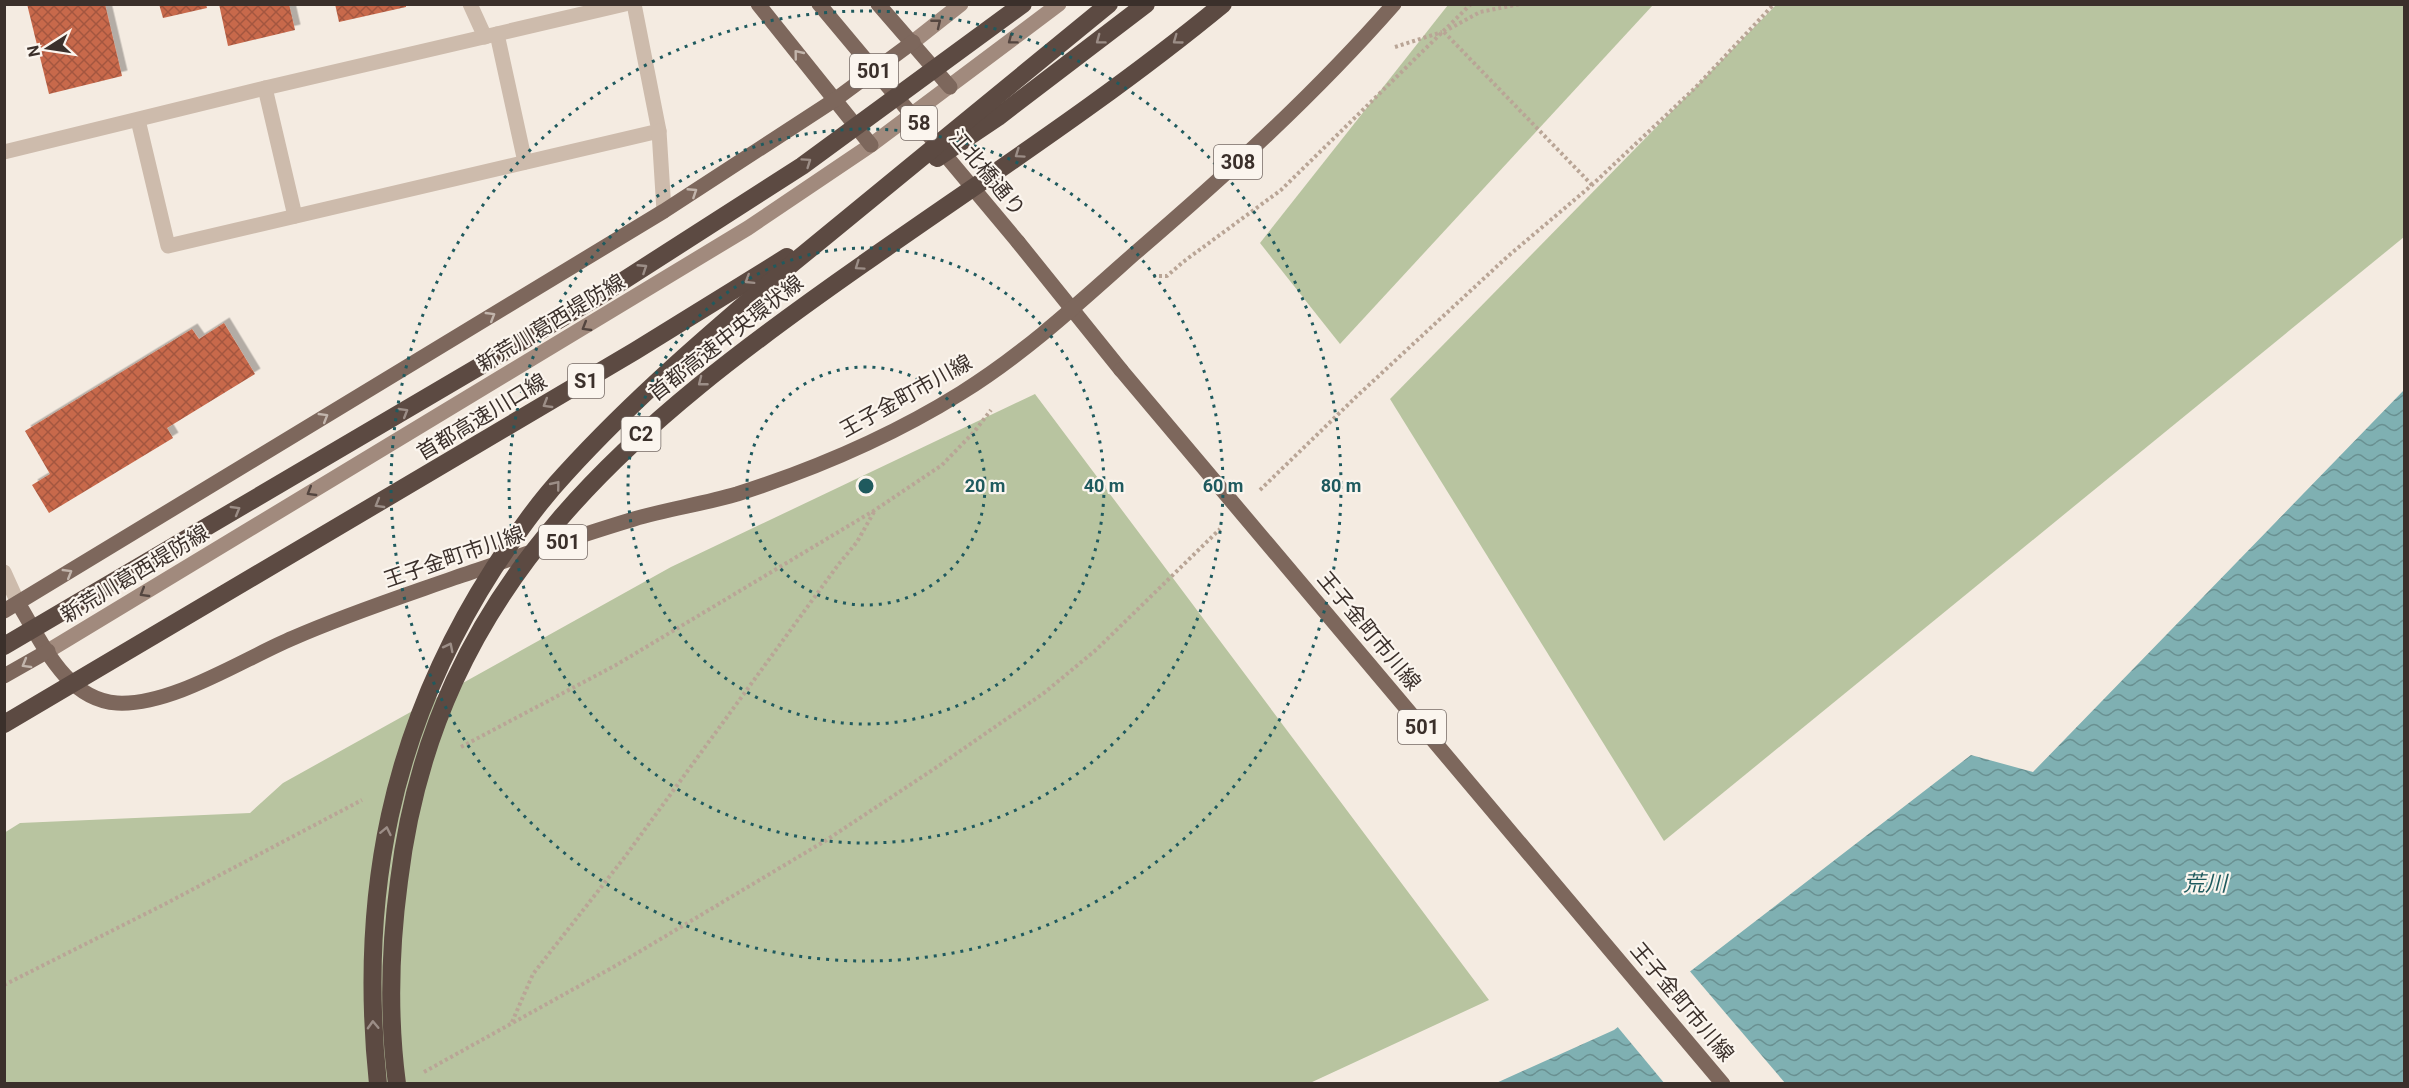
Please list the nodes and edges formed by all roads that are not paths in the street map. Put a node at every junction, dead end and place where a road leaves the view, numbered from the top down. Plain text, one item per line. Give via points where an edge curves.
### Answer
1 (470, 4) edge
2 (625, 4) edge
3 (634, 4) edge
4 (758, 4) edge
5 (819, 4) edge
6 (878, 4) edge
7 (961, 4) edge
8 (1023, 4) edge
9 (1059, 4) edge
10 (1109, 4) edge
11 (1146, 4) edge
12 (1223, 4) edge
13 (1394, 4) edge
14 (576, 10) edge
15 (491, 35) junction
16 (913, 42) junction
17 (950, 87) junction
18 (265, 88) junction
19 (836, 99) junction
20 (138, 120) junction
21 (659, 131) junction
22 (871, 145) junction
23 (4, 152) edge
24 (525, 162) junction
25 (664, 211) junction
26 (295, 216) junction
27 (1072, 309) junction
28 (1121, 370) joint
29 (4, 572) edge
30 (11, 607) edge
31 (4, 646) edge
32 (48, 651) junction
33 (4, 676) edge
34 (4, 724) edge
35 (406, 1081) edge
36 (378, 1083) edge
37 (1724, 1083) edge

1 - 15 street
2 - 14 street
3 - 21 street
19 -> 4 main road, 58
5 - 27 main road, 江北橋通り / 58, bridge
6 - 16 main road, 58
16 -> 7 main road
31 -> 8 highway, 首都高速川口線, bridge via 602,295 802,166
9 -> 17 main road, 新荒川葛西堤防線
36 -> 10 highway, 首都高速中央環状線 / C2, bridge via 373,1039 374,915 394,796 406,751 435,675 475,599 525,523 562,476 663,374
11 -> 34 highway, 首都高速川口線 / S1, bridge via 998,117 832,228 635,351
12 -> 35 highway, 首都高速中央環状線 / C2, bridge via 1083,110 771,330 684,397 581,493 519,568 454,681 425,755 402,851 390,995
13 - 27 main road, 308 via 1233,167
14 - 15 street
15 - 18 street
15 - 24 street
16 - 17 main road, 58
16 - 19 main road, 501
17 - 22 main road, 新荒川葛西堤防線
18 - 20 street
18 - 26 street
19 - 22 main road, 58
25 -> 19 main road, 501
20 - 23 street
20 - 26 street via 168,246
21 - 24 street
21 - 25 street
22 -> 32 main road, 新荒川葛西堤防線 via 748,228
24 - 26 street
30 -> 25 main road, 501
27 - 28 main road, 江北橋通り / 501
27 - 32 main road, 王子金町市川線 / 501 via 959,394 885,435 809,470 733,495 638,518 398,597 293,637 183,689 141,702 114,703 87,696 67,679
28 - 37 main road, 王子金町市川線 / 501, bridge
29 - 30 street
30 - 32 main road, 王子金町市川線 / 501
32 -> 33 main road

